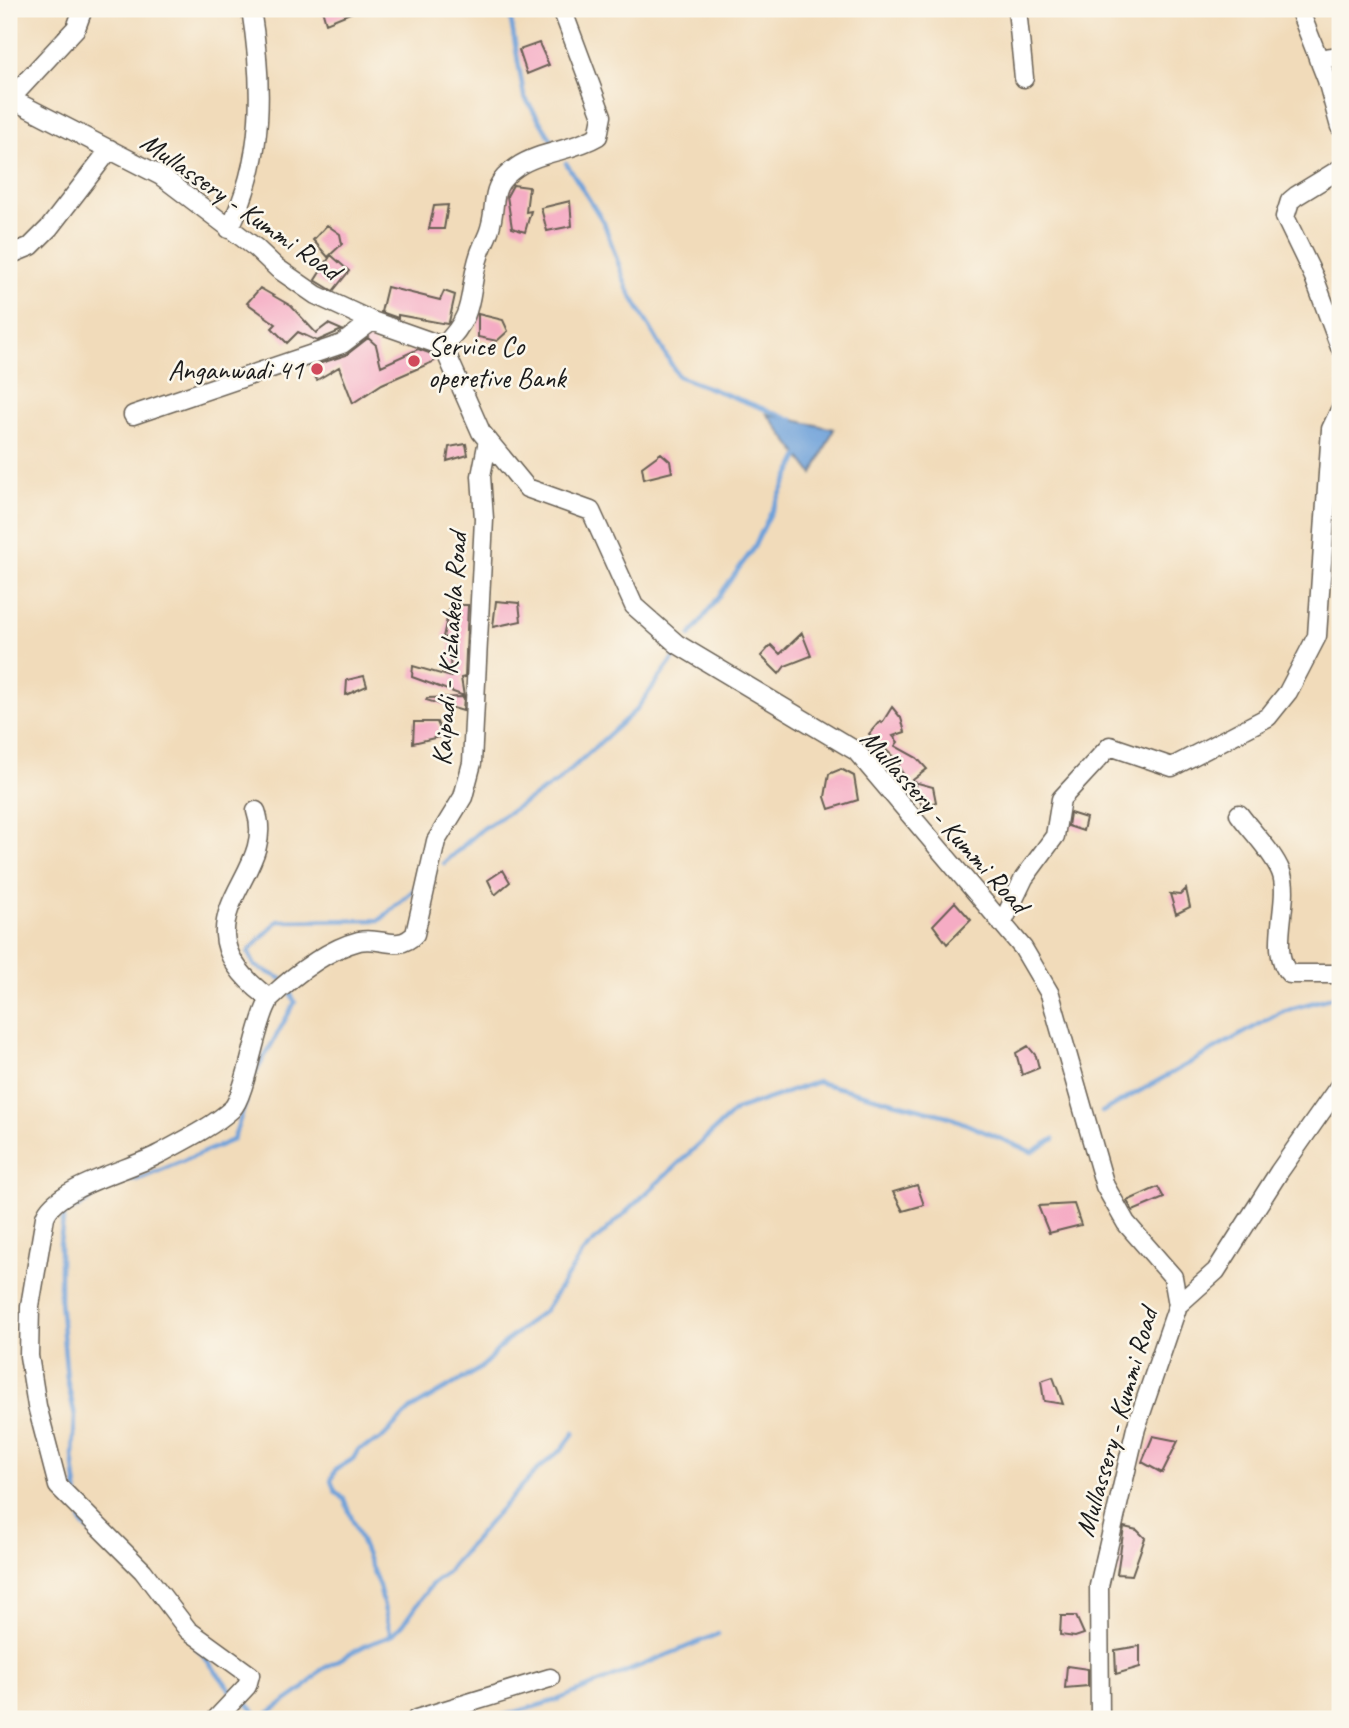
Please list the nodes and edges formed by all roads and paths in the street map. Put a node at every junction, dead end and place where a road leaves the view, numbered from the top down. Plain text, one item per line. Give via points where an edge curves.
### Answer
1 (83, 9) edge
2 (251, 9) edge
3 (562, 9) edge
4 (1017, 9) edge
5 (1299, 9) edge
6 (1340, 56) edge
7 (1318, 59) junction
8 (1024, 78) dead end
9 (9, 99) edge
10 (1340, 127) edge
11 (110, 149) junction
12 (1340, 169) edge
13 (229, 229) junction
14 (9, 255) edge
15 (372, 321) junction
16 (443, 346) junction
17 (1340, 347) edge
18 (1340, 410) edge
19 (133, 415) dead end
20 (488, 440) junction
21 (256, 811) dead end
22 (1239, 814) dead end
23 (1002, 924) junction
24 (1340, 974) edge
25 (266, 1005) junction
26 (1340, 1085) edge
27 (1178, 1304) junction
28 (550, 1678) dead end
29 (216, 1719) edge
30 (416, 1719) edge
31 (1100, 1719) edge

1 - 9 street via 76,28
2 - 13 street via 260,60 261,110 245,198
3 - 16 street via 602,116 598,136 578,148 517,167 493,193 491,226 479,254 472,295 461,328
4 - 8 street
5 - 7 street
6 - 7 street
7 - 10 street
9 - 11 street, Mullassery - Kummi Road
11 - 13 street, Mullassery - Kummi Road via 161,176
11 - 14 street via 32,246
12 - 17 street via 1290,201 1285,217
13 - 15 street, Mullassery - Kummi Road via 295,282
15 - 16 street, Mullassery - Kummi Road
15 - 19 street via 342,344
16 - 20 street, Mullassery - Kummi Road
18 - 23 street via 1331,429 1317,636 1288,692 1268,717 1172,767 1110,746 1061,799 1055,836 1024,877
20 - 23 street, Mullassery - Kummi Road via 527,488 591,511 634,606 677,644 856,751
20 - 25 street, Kaipadi - Kizhakela Road via 481,476 484,519 472,763 463,797 436,841 415,934 399,944 361,941 336,950 304,969
21 - 25 street via 261,824 258,845 223,932 233,959
22 - 24 street via 1282,873 1281,954 1285,970 1290,974
23 - 27 street, Mullassery - Kummi Road via 1023,948 1050,993 1105,1186 1125,1223 1173,1277
25 - 29 street via 232,1109 151,1159 90,1183 51,1205 30,1306 32,1379 58,1486 143,1571 188,1630 247,1671 251,1681
26 - 27 street via 1216,1271
27 - 31 street, Mullassery - Kummi Road via 1136,1428 1099,1586
28 - 30 street

